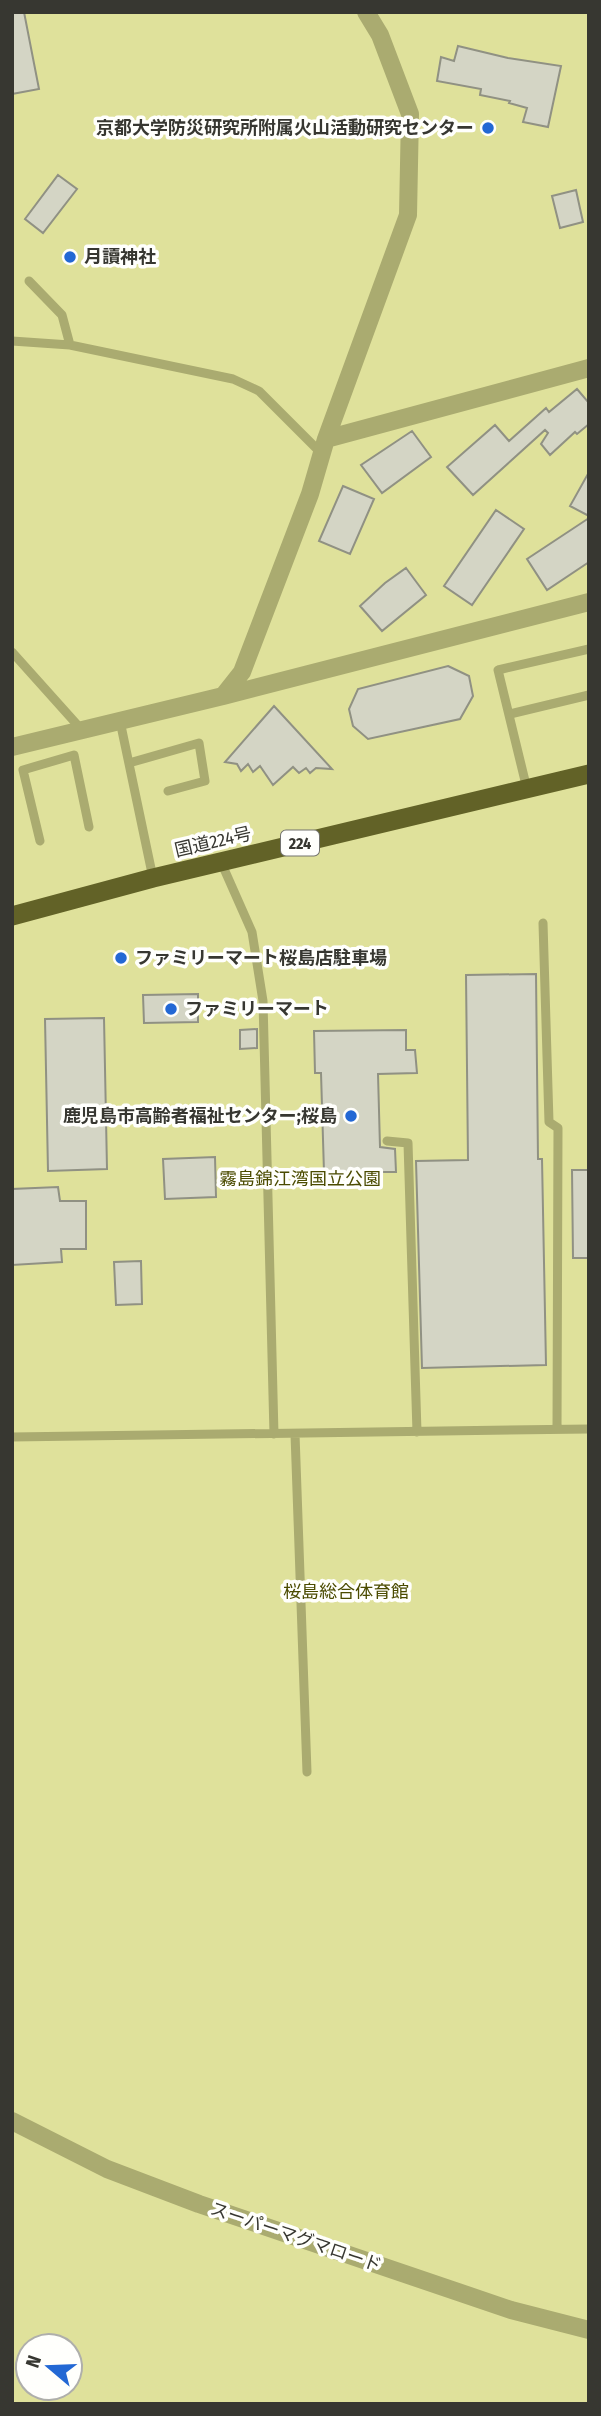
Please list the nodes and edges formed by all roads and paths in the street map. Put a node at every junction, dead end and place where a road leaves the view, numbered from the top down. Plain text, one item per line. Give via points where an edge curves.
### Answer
1 (366, 12) edge
2 (29, 281) dead end
3 (12, 341) edge
4 (70, 345) junction
5 (589, 368) edge
6 (323, 446) junction
7 (589, 602) edge
8 (589, 649) edge
9 (12, 652) edge
10 (589, 695) edge
11 (223, 696) junction
12 (510, 713) junction
13 (120, 721) junction
14 (81, 730) junction
15 (12, 747) edge
16 (129, 763) junction
17 (589, 774) edge
18 (527, 789) junction
19 (168, 791) dead end
20 (89, 827) dead end
21 (40, 841) dead end
22 (221, 862) junction
23 (153, 878) junction
24 (12, 916) edge
25 (543, 923) dead end
26 (387, 1141) dead end
27 (557, 1429) junction
28 (589, 1429) edge
29 (417, 1432) junction
30 (274, 1434) junction
31 (295, 1434) junction
32 (12, 1437) edge
33 (307, 1772) dead end
34 (12, 2121) edge
35 (589, 2329) edge

1 - 6 street via 380,35 410,114 408,215
2 - 4 lane via 62,315
3 - 4 lane
4 - 6 lane via 233,379 260,391
5 - 6 street
6 - 11 street via 310,494 243,672
7 - 11 street
8 - 12 lane via 498,670
9 - 14 lane
10 - 12 lane
11 - 13 street
12 - 18 lane
13 - 14 street
13 - 16 lane
14 - 15 street
16 - 19 lane via 199,743 205,781
16 - 23 lane
17 - 18 highway, 国道224号 / 224
18 - 22 highway, 国道224号 / 224
20 - 21 lane via 74,755 23,769
22 - 23 highway, 国道224号 / 224
22 - 30 lane via 251,932 263,1002
23 - 24 highway, 国道224号 / 224
25 - 27 lane via 549,1122 558,1128
26 - 29 lane via 408,1143
27 - 28 lane
27 - 29 lane
29 - 31 lane
30 - 31 lane
30 - 32 lane
31 - 33 lane
34 - 35 street, スーパーマグマロード via 107,2169 199,2204 511,2310

